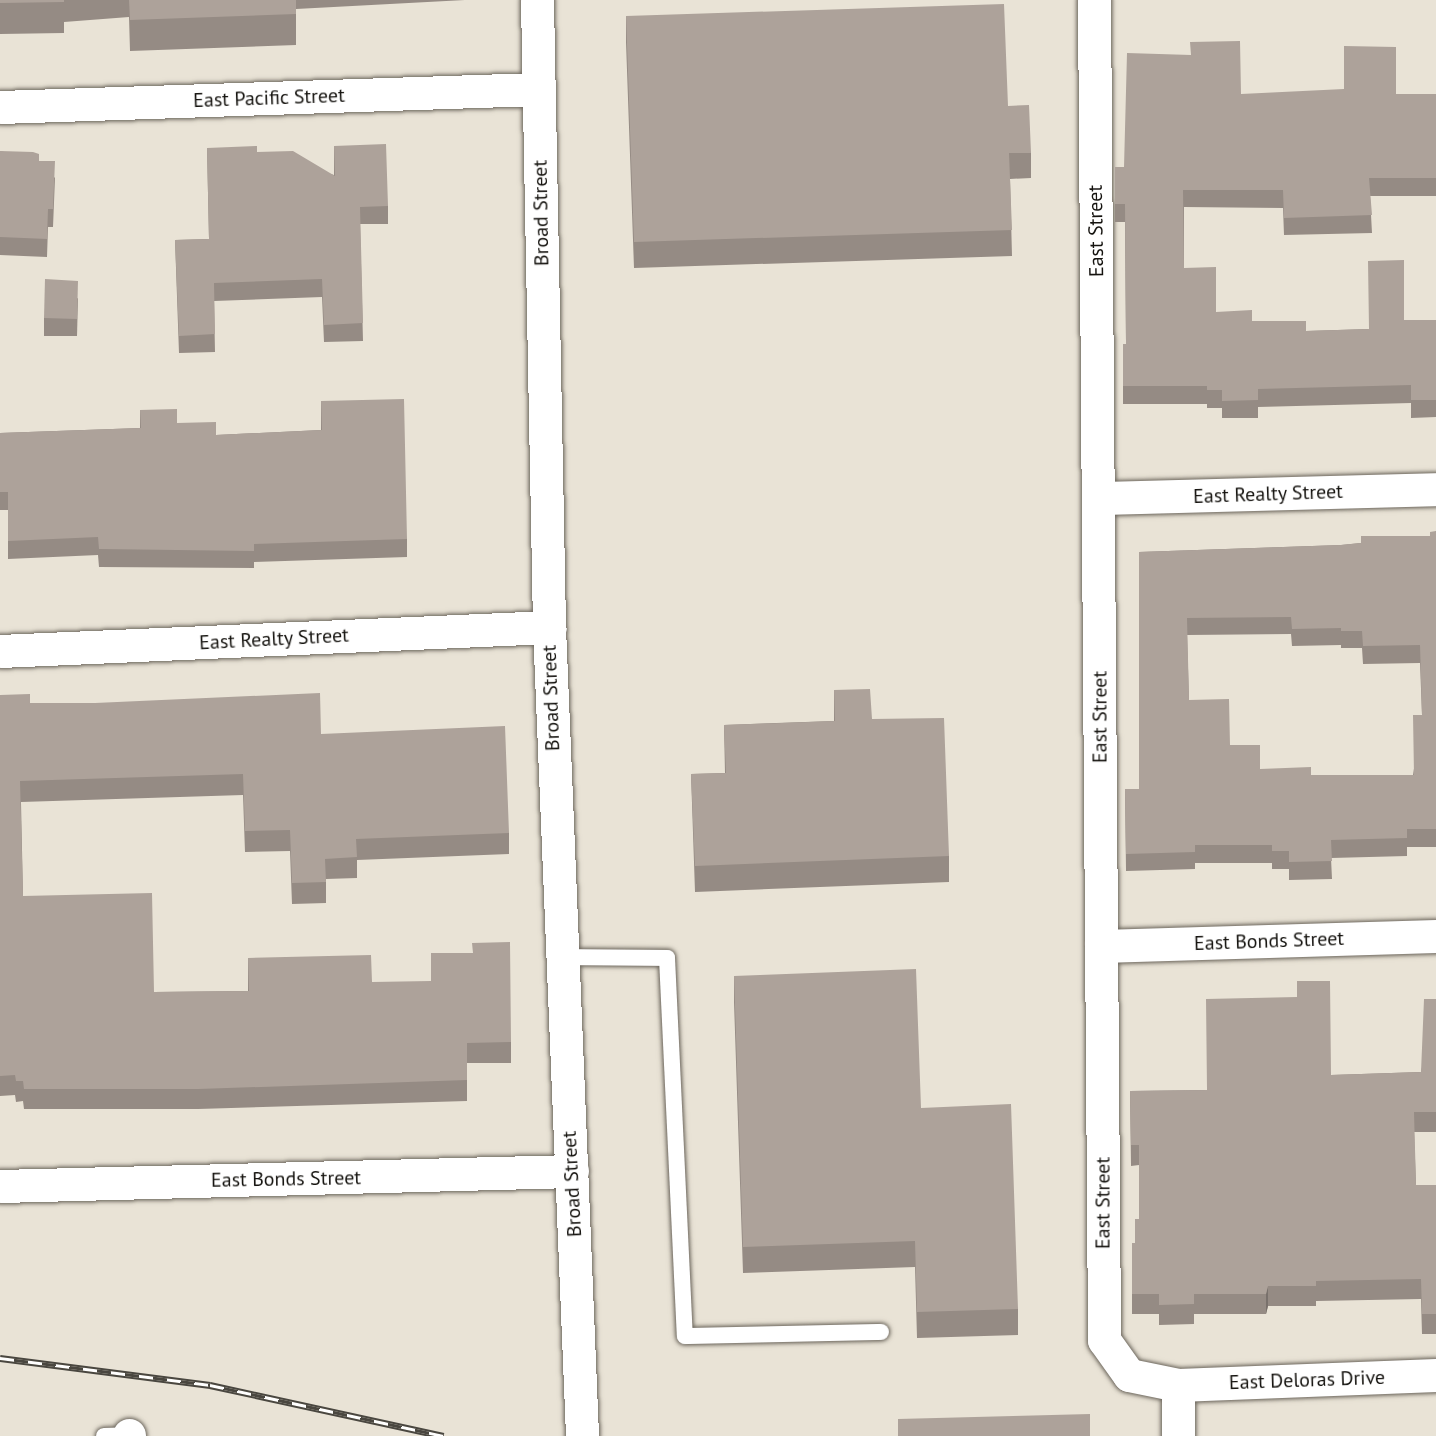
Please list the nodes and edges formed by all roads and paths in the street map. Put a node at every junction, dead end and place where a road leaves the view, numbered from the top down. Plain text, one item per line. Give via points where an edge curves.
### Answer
1 (537, 0) edge
2 (1094, 0) edge
3 (538, 89) junction
4 (0, 107) edge
5 (1436, 489) edge
6 (1100, 498) junction
7 (549, 627) junction
8 (0, 651) edge
9 (1436, 936) edge
10 (1101, 946) junction
11 (561, 957) junction
12 (572, 1172) junction
13 (0, 1186) edge
14 (881, 1332) dead end
15 (1436, 1375) edge
16 (1178, 1384) junction
17 (582, 1436) edge
18 (1178, 1436) edge

1 - 3 street, Broad Street
2 - 6 street, East Street
3 - 4 street, East Pacific Street
3 - 7 street, Broad Street
5 - 6 street, East Realty Street
6 - 10 street, East Street
7 - 8 street, East Realty Street
7 - 11 street, Broad Street
9 - 10 street, East Bonds Street
10 - 16 street, East Street via 1104,1340 1129,1375
11 - 12 street, Broad Street
11 - 14 lane via 667,958 685,1336
12 - 13 street, East Bonds Street
12 - 17 street, Broad Street
15 - 16 street, East Deloras Drive
16 - 18 street

